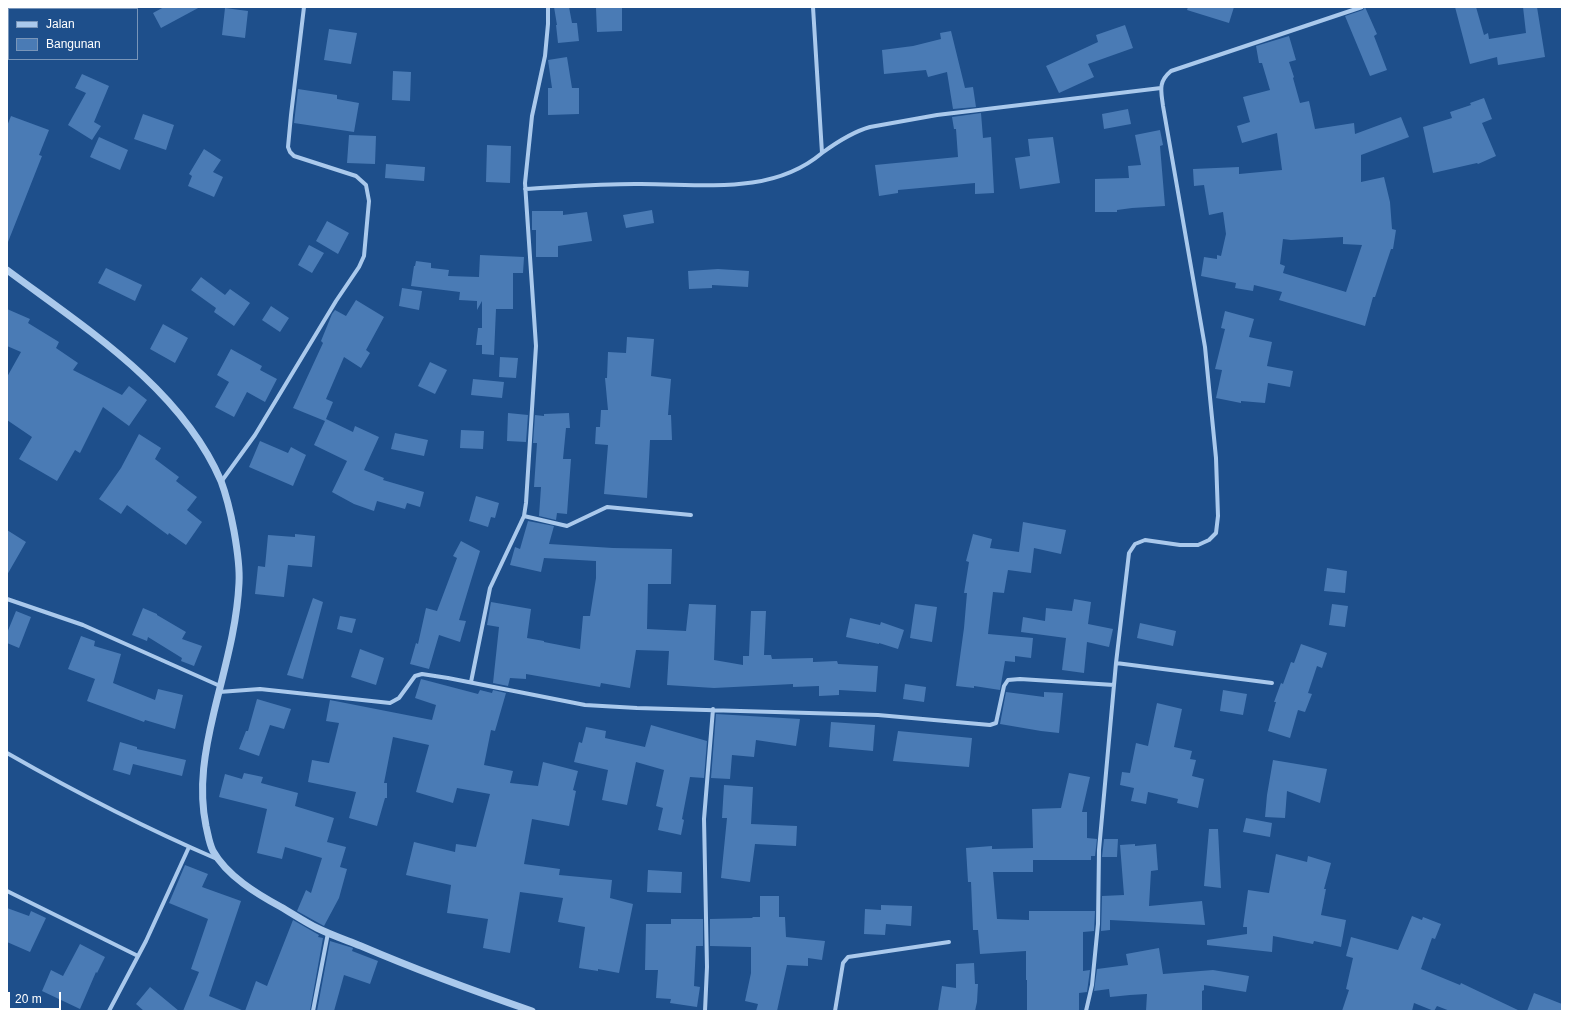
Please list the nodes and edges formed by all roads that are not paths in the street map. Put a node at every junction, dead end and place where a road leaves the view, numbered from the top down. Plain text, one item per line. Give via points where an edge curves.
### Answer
1 (304, 7) edge
2 (548, 7) edge
3 (813, 7) edge
4 (1362, 7) edge
5 (1161, 88) junction
6 (822, 153) junction
7 (525, 189) junction
8 (7, 270) edge
9 (221, 482) junction
10 (691, 515) dead end
11 (524, 516) junction
12 (7, 599) edge
13 (1116, 663) junction
14 (471, 682) junction
15 (1272, 683) dead end
16 (1114, 685) junction
17 (220, 689) junction
18 (712, 710) junction
19 (7, 753) edge
20 (190, 847) junction
21 (219, 860) junction
22 (7, 891) edge
23 (329, 933) junction
24 (949, 942) dead end
25 (138, 956) junction
26 (109, 1011) edge
27 (313, 1011) edge
28 (532, 1011) edge
29 (705, 1011) edge
30 (835, 1011) edge
31 (1086, 1011) edge

1 - 9 street via 288,146 294,156 356,176 366,185 369,202 364,256 255,435
2 - 7 street via 545,56 532,116
3 - 6 street
4 - 5 street via 1171,71 1165,76
5 - 6 street via 938,115 870,127 850,135
5 - 13 street via 1205,347 1216,458 1218,516 1216,533 1198,545 1145,540 1135,544 1129,553
6 - 7 street via 787,175 759,183 726,186 634,184
7 - 11 street via 536,346
8 - 9 street via 105,342 166,398 204,447
9 - 17 street via 233,523 240,582
10 - 11 street via 607,507 566,526
11 - 14 street via 490,588
12 - 17 street via 83,625
13 - 15 street
13 - 16 street
14 - 17 street via 422,674 415,676 399,698 390,703 260,689
14 - 18 street via 584,705
16 - 18 street via 1008,680 1004,686 996,723 990,725 878,714
16 - 31 street via 1099,850 1098,924 1092,985
17 - 21 street via 205,751 202,789 209,841
18 - 29 street via 704,819 707,967
19 - 20 street via 59,782
20 - 21 street
20 - 25 street
21 - 23 street via 254,892
22 - 25 street
23 - 27 street
23 - 28 street via 391,960
24 - 30 street via 848,957 843,963
25 - 26 street

